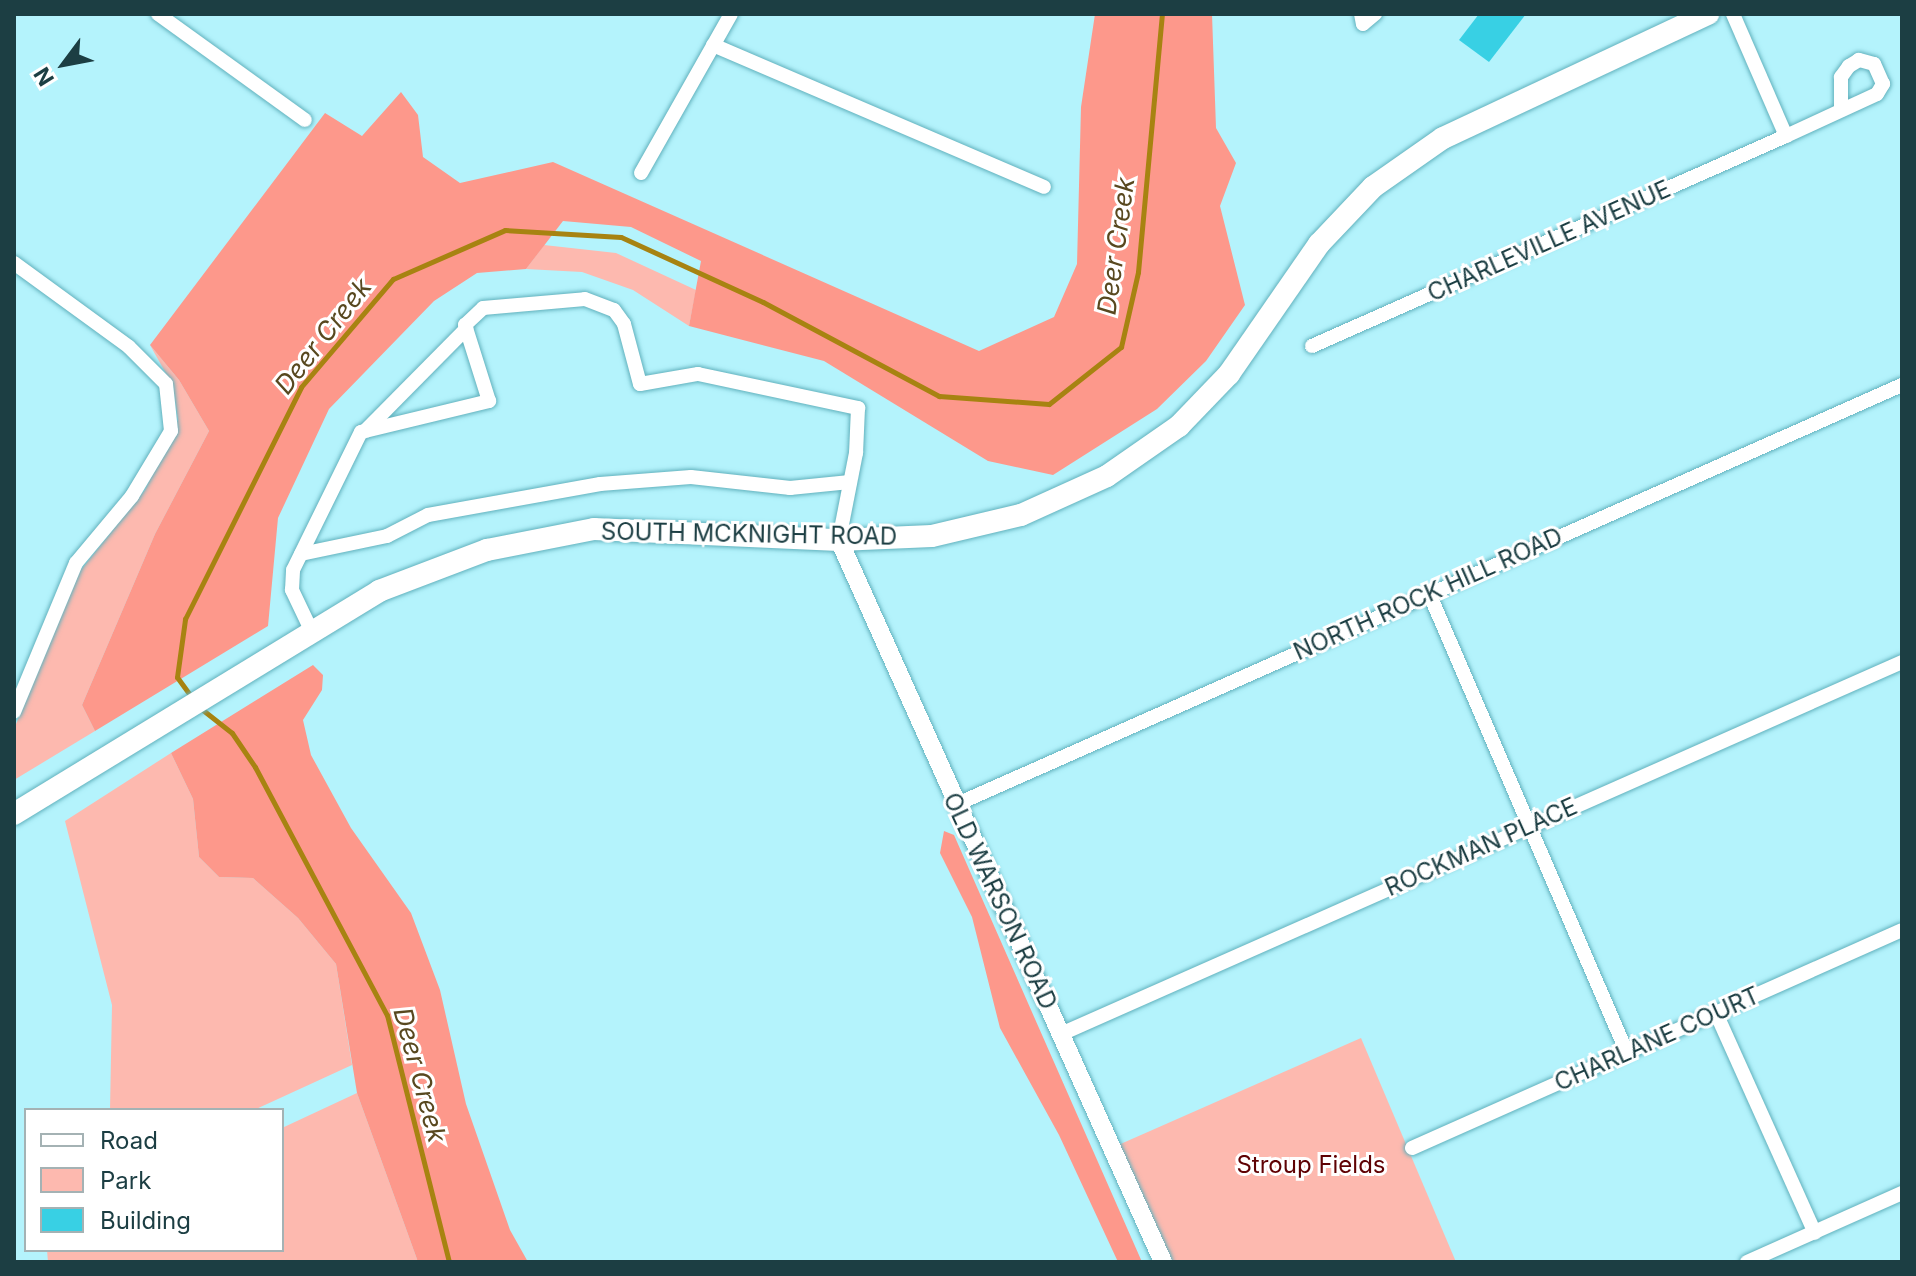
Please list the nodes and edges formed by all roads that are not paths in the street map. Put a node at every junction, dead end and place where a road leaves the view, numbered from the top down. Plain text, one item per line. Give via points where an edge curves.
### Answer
1 (158, 14) edge
2 (731, 14) edge
3 (1361, 14) edge
4 (1375, 14) edge
5 (1708, 14) edge
6 (1733, 14) edge
7 (713, 45) junction
8 (1841, 109) dead end
9 (305, 120) dead end
10 (1786, 136) junction
11 (641, 173) dead end
12 (1044, 187) dead end
13 (14, 263) edge
14 (466, 329) junction
15 (1312, 346) dead end
16 (1902, 385) edge
17 (365, 431) junction
18 (850, 482) junction
19 (839, 540) junction
20 (301, 554) junction
21 (1429, 593) junction
22 (312, 632) junction
23 (1902, 662) edge
24 (14, 712) edge
25 (955, 805) junction
26 (14, 814) edge
27 (1527, 827) junction
28 (1902, 930) edge
29 (1716, 1013) junction
30 (1061, 1034) junction
31 (1626, 1051) junction
32 (1412, 1148) dead end
33 (1902, 1193) edge
34 (1815, 1233) junction
35 (1163, 1262) edge
36 (1747, 1262) edge

1 - 9 street
2 - 7 street
3 - 4 street via 1363,24
5 - 19 main road, SOUTH MCKNIGHT ROAD via 1443,138 1373,187 1319,244 1229,374 1179,426 1107,476 1021,515 932,536
6 - 10 street
7 - 11 street
7 - 12 street
8 - 10 street, CHARLEVILLE AVENUE
10 - 15 street, CHARLEVILLE AVENUE
13 - 24 street via 129,347 166,384 171,431 132,496 76,563
14 - 17 street
14 - 17 street via 489,401
14 - 18 street via 483,308 585,299 614,310 624,324 640,384 698,374 858,408
16 - 21 street, NORTH ROCK HILL ROAD
17 - 20 street
18 - 19 street
18 - 20 street via 790,488 691,477 600,484 428,515 387,536
19 - 22 main road, SOUTH MCKNIGHT ROAD via 594,529 487,550 379,591
19 - 25 street, OLD WARSON ROAD
20 - 22 street via 292,590
21 - 25 street, NORTH ROCK HILL ROAD
21 - 27 street
22 - 26 main road, SOUTH MCKNIGHT ROAD
23 - 27 street, ROCKMAN PLACE
25 - 30 street, OLD WARSON ROAD
27 - 30 street, ROCKMAN PLACE
27 - 31 street
28 - 29 street, CHARLANE COURT
29 - 31 street, CHARLANE COURT
29 - 34 street
30 - 35 street, OLD WARSON ROAD
31 - 32 street, CHARLANE COURT
33 - 34 street
34 - 36 street

